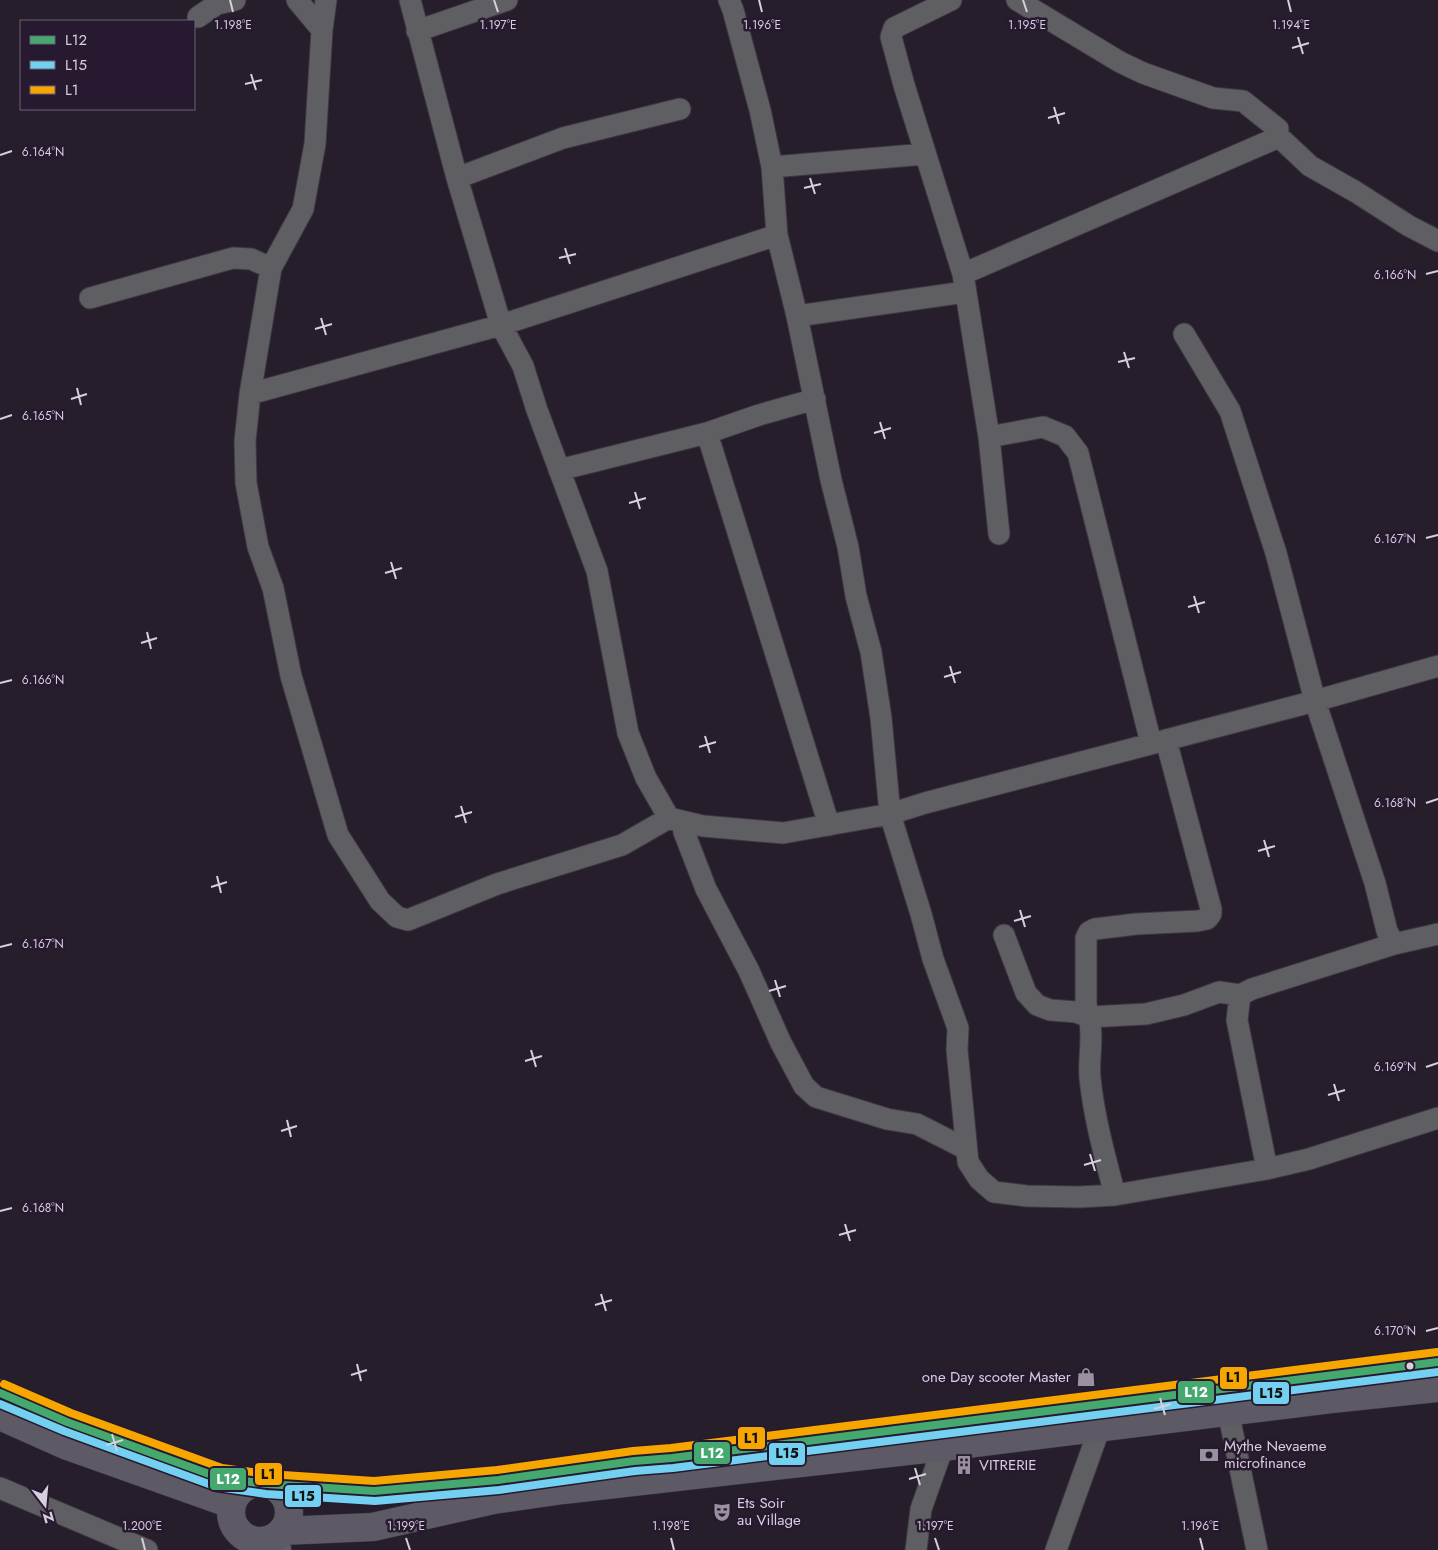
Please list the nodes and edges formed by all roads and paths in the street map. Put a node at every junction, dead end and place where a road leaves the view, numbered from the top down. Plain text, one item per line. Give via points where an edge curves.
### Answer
1 (235, 0) edge
2 (297, 0) edge
3 (326, 0) edge
4 (410, 0) edge
5 (507, 0) edge
6 (729, 0) edge
7 (951, 0) edge
8 (1017, 0) edge
9 (198, 17) dead end
10 (322, 30) junction
11 (418, 31) junction
12 (680, 108) dead end
13 (1277, 135) junction
14 (925, 154) junction
15 (772, 167) junction
16 (457, 178) junction
17 (777, 235) junction
18 (1438, 241) edge
19 (271, 268) junction
20 (964, 283) junction
21 (90, 298) dead end
22 (797, 316) junction
23 (501, 324) junction
24 (1184, 334) dead end
25 (250, 394) junction
26 (815, 399) junction
27 (707, 433) junction
28 (989, 437) junction
29 (559, 470) junction
30 (999, 534) dead end
31 (1438, 666) edge
32 (1315, 701) junction
33 (1159, 742) junction
34 (890, 814) junction
35 (676, 819) junction
36 (829, 825) junction
37 (1438, 934) edge
38 (1004, 935) dead end
39 (1394, 944) junction
40 (1240, 995) junction
41 (1089, 1017) junction
42 (1438, 1118) edge
43 (966, 1149) junction
44 (1267, 1169) junction
45 (1115, 1195) junction
46 (1438, 1362) edge
47 (1438, 1388) edge
48 (0, 1392) edge
49 (1228, 1411) junction
50 (0, 1416) edge
51 (1100, 1427) junction
52 (943, 1447) junction
53 (267, 1484) junction
54 (0, 1488) edge
55 (232, 1504) junction
56 (105, 1541) edge
57 (268, 1542) edge
58 (148, 1550) edge
59 (916, 1550) edge
60 (1056, 1550) edge
61 (1257, 1550) edge

1 - 9 street via 217,4
2 - 10 street
3 - 10 street
4 - 11 street
5 - 11 street
6 - 15 street via 760,110
7 - 14 street via 894,28 891,37
8 - 13 street via 1143,73 1213,98 1243,101 1278,129
10 - 19 street via 314,144 303,209
11 - 16 street
12 - 16 street via 563,138
13 - 18 street via 1310,166
13 - 20 street
14 - 15 street
14 - 20 street
15 - 17 street
16 - 23 street
17 - 22 street
17 - 23 street
19 - 21 street via 251,260 233,258
19 - 25 street
20 - 22 street
20 - 28 street
22 - 26 street
23 - 25 street
23 - 29 street via 523,366
24 - 32 street via 1230,411 1276,553
25 - 35 street via 246,483 258,547 273,588 290,676 338,835 380,902 397,917 408,920 497,884 622,845
26 - 27 street
26 - 34 street via 856,596 871,652
27 - 29 street
27 - 36 street
28 - 30 street
28 - 33 street via 1043,427 1064,436 1078,452
29 - 35 street via 596,571 628,733 646,778
31 - 32 street
32 - 33 street
32 - 39 street via 1375,883 1387,931
33 - 34 street
33 - 41 street via 1211,914 1207,919 1197,921 1136,924 1089,932 1086,938 1086,1004
34 - 36 street
34 - 43 street via 933,959 958,1028
35 - 36 street via 703,826 783,833
35 - 43 street via 706,889 804,1086 816,1097 888,1119 917,1124
37 - 39 street
38 - 41 street via 1026,992 1037,1006
39 - 40 street
40 - 41 street via 1219,992 1146,1014
40 - 44 street via 1238,1020
41 - 45 street via 1092,1028 1090,1077
42 - 44 street
43 - 45 street via 968,1162 979,1179 994,1192 1079,1198
44 - 45 street
46 - 53 highway via 431,1487 374,1491
47 - 49 highway
48 - 53 highway via 67,1422 220,1478
49 - 51 highway
49 - 61 street
50 - 55 highway via 66,1445
51 - 52 highway
51 - 60 street
52 - 57 highway via 502,1498 373,1527
52 - 59 street via 921,1510
53 - 55 highway via 245,1487
53 - 57 highway via 275,1487 286,1500 289,1516
54 - 56 street
55 - 57 highway via 231,1520 235,1528 242,1535
56 - 58 street

